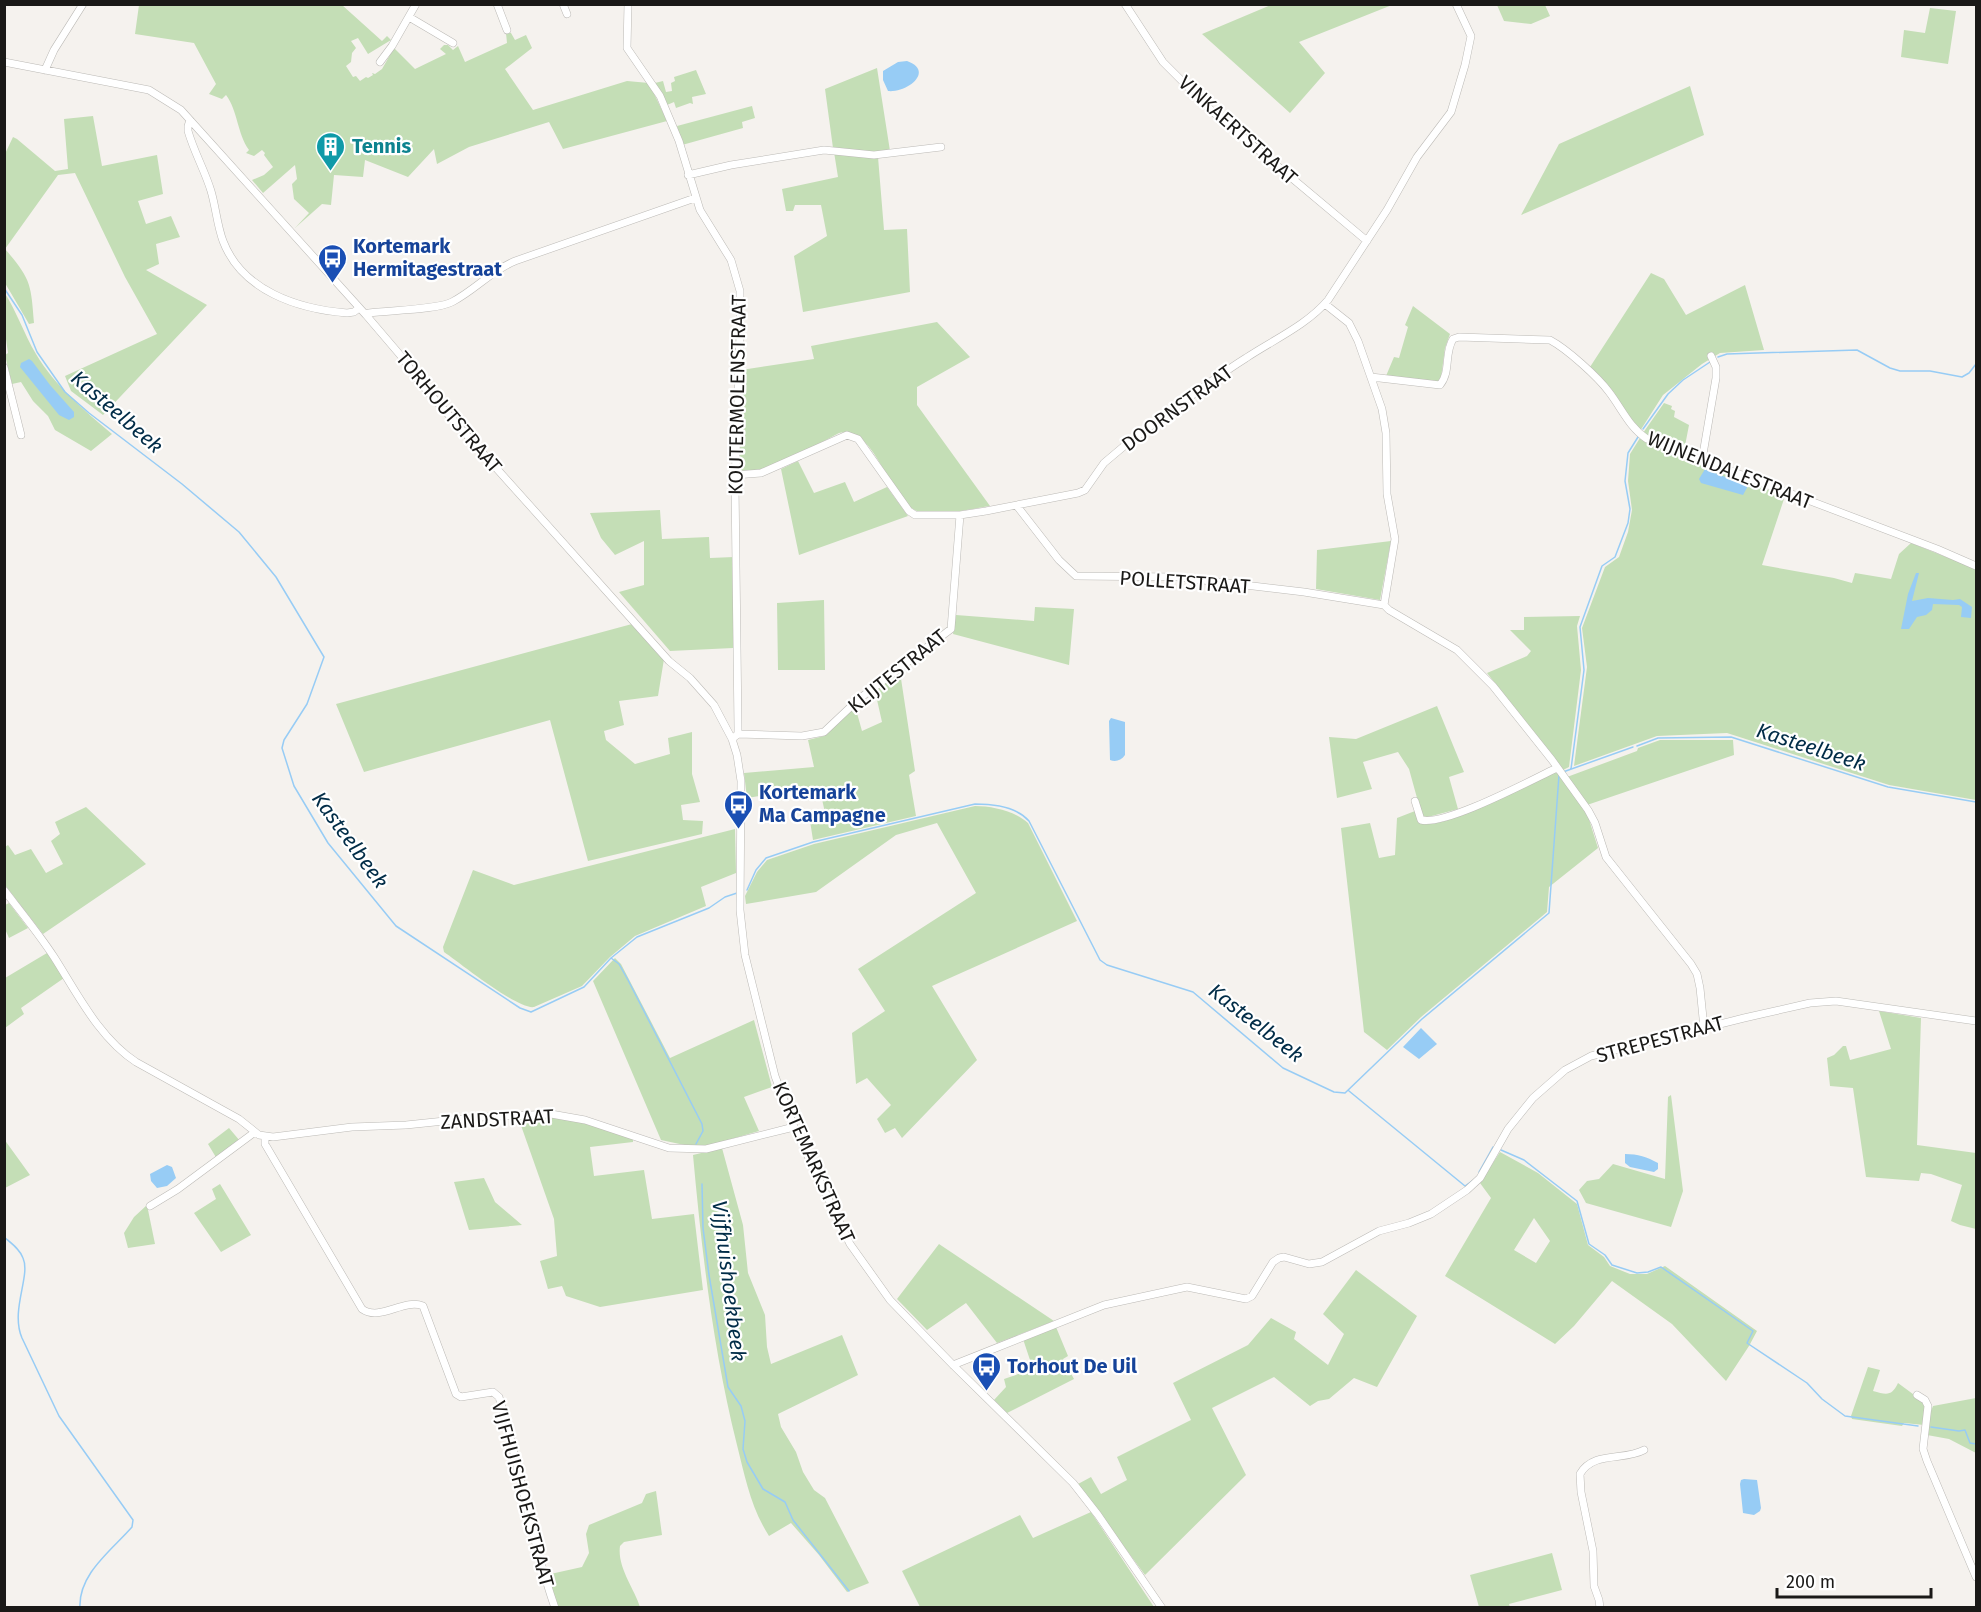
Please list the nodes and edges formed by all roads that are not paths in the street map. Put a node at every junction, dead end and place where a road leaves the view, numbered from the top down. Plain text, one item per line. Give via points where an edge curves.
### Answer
1 (83, 4) edge
2 (416, 4) edge
3 (497, 4) edge
4 (563, 4) edge
5 (628, 4) edge
6 (1125, 4) edge
7 (1456, 4) edge
8 (567, 14) dead end
9 (409, 17) junction
10 (507, 30) dead end
11 (453, 43) dead end
12 (4, 62) edge
13 (380, 62) dead end
14 (45, 70) junction
15 (190, 120) junction
16 (941, 147) dead end
17 (688, 175) junction
18 (695, 198) junction
19 (1366, 242) junction
20 (1325, 304) junction
21 (359, 308) junction
22 (366, 315) junction
23 (1712, 356) dead end
24 (4, 367) edge
25 (1371, 378) junction
26 (21, 435) dead end
27 (1702, 460) junction
28 (735, 475) junction
29 (1017, 506) junction
30 (960, 515) junction
31 (1977, 566) edge
32 (1384, 605) junction
33 (735, 736) junction
34 (1557, 768) junction
35 (1415, 801) dead end
36 (4, 890) edge
37 (740, 892) joint
38 (1977, 1021) edge
39 (1704, 1028) junction
40 (794, 1127) junction
41 (255, 1132) junction
42 (265, 1137) junction
43 (150, 1206) dead end
44 (953, 1365) junction
45 (1917, 1395) dead end
46 (1644, 1450) dead end
47 (1977, 1577) edge
48 (555, 1608) edge
49 (1162, 1608) edge
50 (1600, 1608) edge

1 - 14 street
2 - 9 street
3 - 10 street
4 - 8 street
5 - 17 street, KOUTERMOLENSTRAAT via 627,48 660,96
6 - 19 street, VINKAERTSTRAAT via 1163,62 1202,101
7 - 19 street, DOORNSTRAAT via 1471,36 1455,104 1417,157
9 - 11 street
9 - 13 street
12 - 14 street, TORHOUTSTRAAT
14 - 15 street, TORHOUTSTRAAT via 149,90
15 - 21 street, TORHOUTSTRAAT
15 - 21 street via 188,131 211,190 222,240 245,276 304,307 347,313
16 - 17 street via 874,155 824,150
17 - 18 street, KOUTERMOLENSTRAAT
18 - 22 street via 508,264 450,303
18 - 28 street, KOUTERMOLENSTRAAT via 731,260 740,291
19 - 20 street, DOORNSTRAAT
20 - 25 street via 1349,323
20 - 29 street, DOORNSTRAAT via 1122,447 1104,463 1086,490
21 - 22 street, TORHOUTSTRAAT
22 - 33 street, TORHOUTSTRAAT via 421,384 669,662 714,705
23 - 27 street via 1716,378
24 - 26 street
25 - 27 street, WIJNENDALESTRAAT via 1440,385 1445,378 1449,346 1459,337 1550,340 1600,381 1641,435
25 - 32 street via 1386,433 1387,494 1395,539
27 - 31 street, WIJNENDALESTRAAT
28 - 30 street, DOORNSTRAAT via 761,473 847,435 858,439 909,511 923,516
28 - 33 street, KOUTERMOLENSTRAAT
29 - 30 street, DOORNSTRAAT
29 - 32 street, POLLETSTRAAT via 1076,576 1178,578
30 - 33 street, KLIJTESTRAAT via 951,629 818,735
32 - 34 street, POLLETSTRAAT via 1446,642 1468,660
33 - 37 street, TORHOUTSTRAAT via 741,781
34 - 35 street via 1434,821 1421,820
34 - 39 street, POLLETSTRAAT via 1592,817 1606,857 1697,974
36 - 41 street via 122,1053 239,1119
37 - 40 street, KORTEMARKSTRAAT via 745,955 775,1076
38 - 39 street, STREPESTRAAT via 1836,1000
39 - 44 street, STREPESTRAAT via 1591,1056 1565,1070 1533,1098 1508,1129 1480,1178 1467,1190 1431,1214 1379,1231 1322,1262 1309,1264 1279,1258 1246,1299 1188,1287 1119,1301
40 - 42 street, ZANDSTRAAT via 706,1149 669,1148 585,1120 552,1114 352,1127
40 - 44 street, KORTEMARKSTRAAT via 850,1244 890,1300
41 - 42 street
41 - 43 street
42 - 48 street, VIJFHUISHOEKSTRAAT via 265,1144 362,1309 373,1313 411,1304 423,1306 456,1394 493,1392 499,1397 538,1557
44 - 49 street, KORTEMARKSTRAAT via 1073,1483
45 - 47 street via 1928,1406 1923,1449
46 - 50 street via 1591,1463 1580,1474

